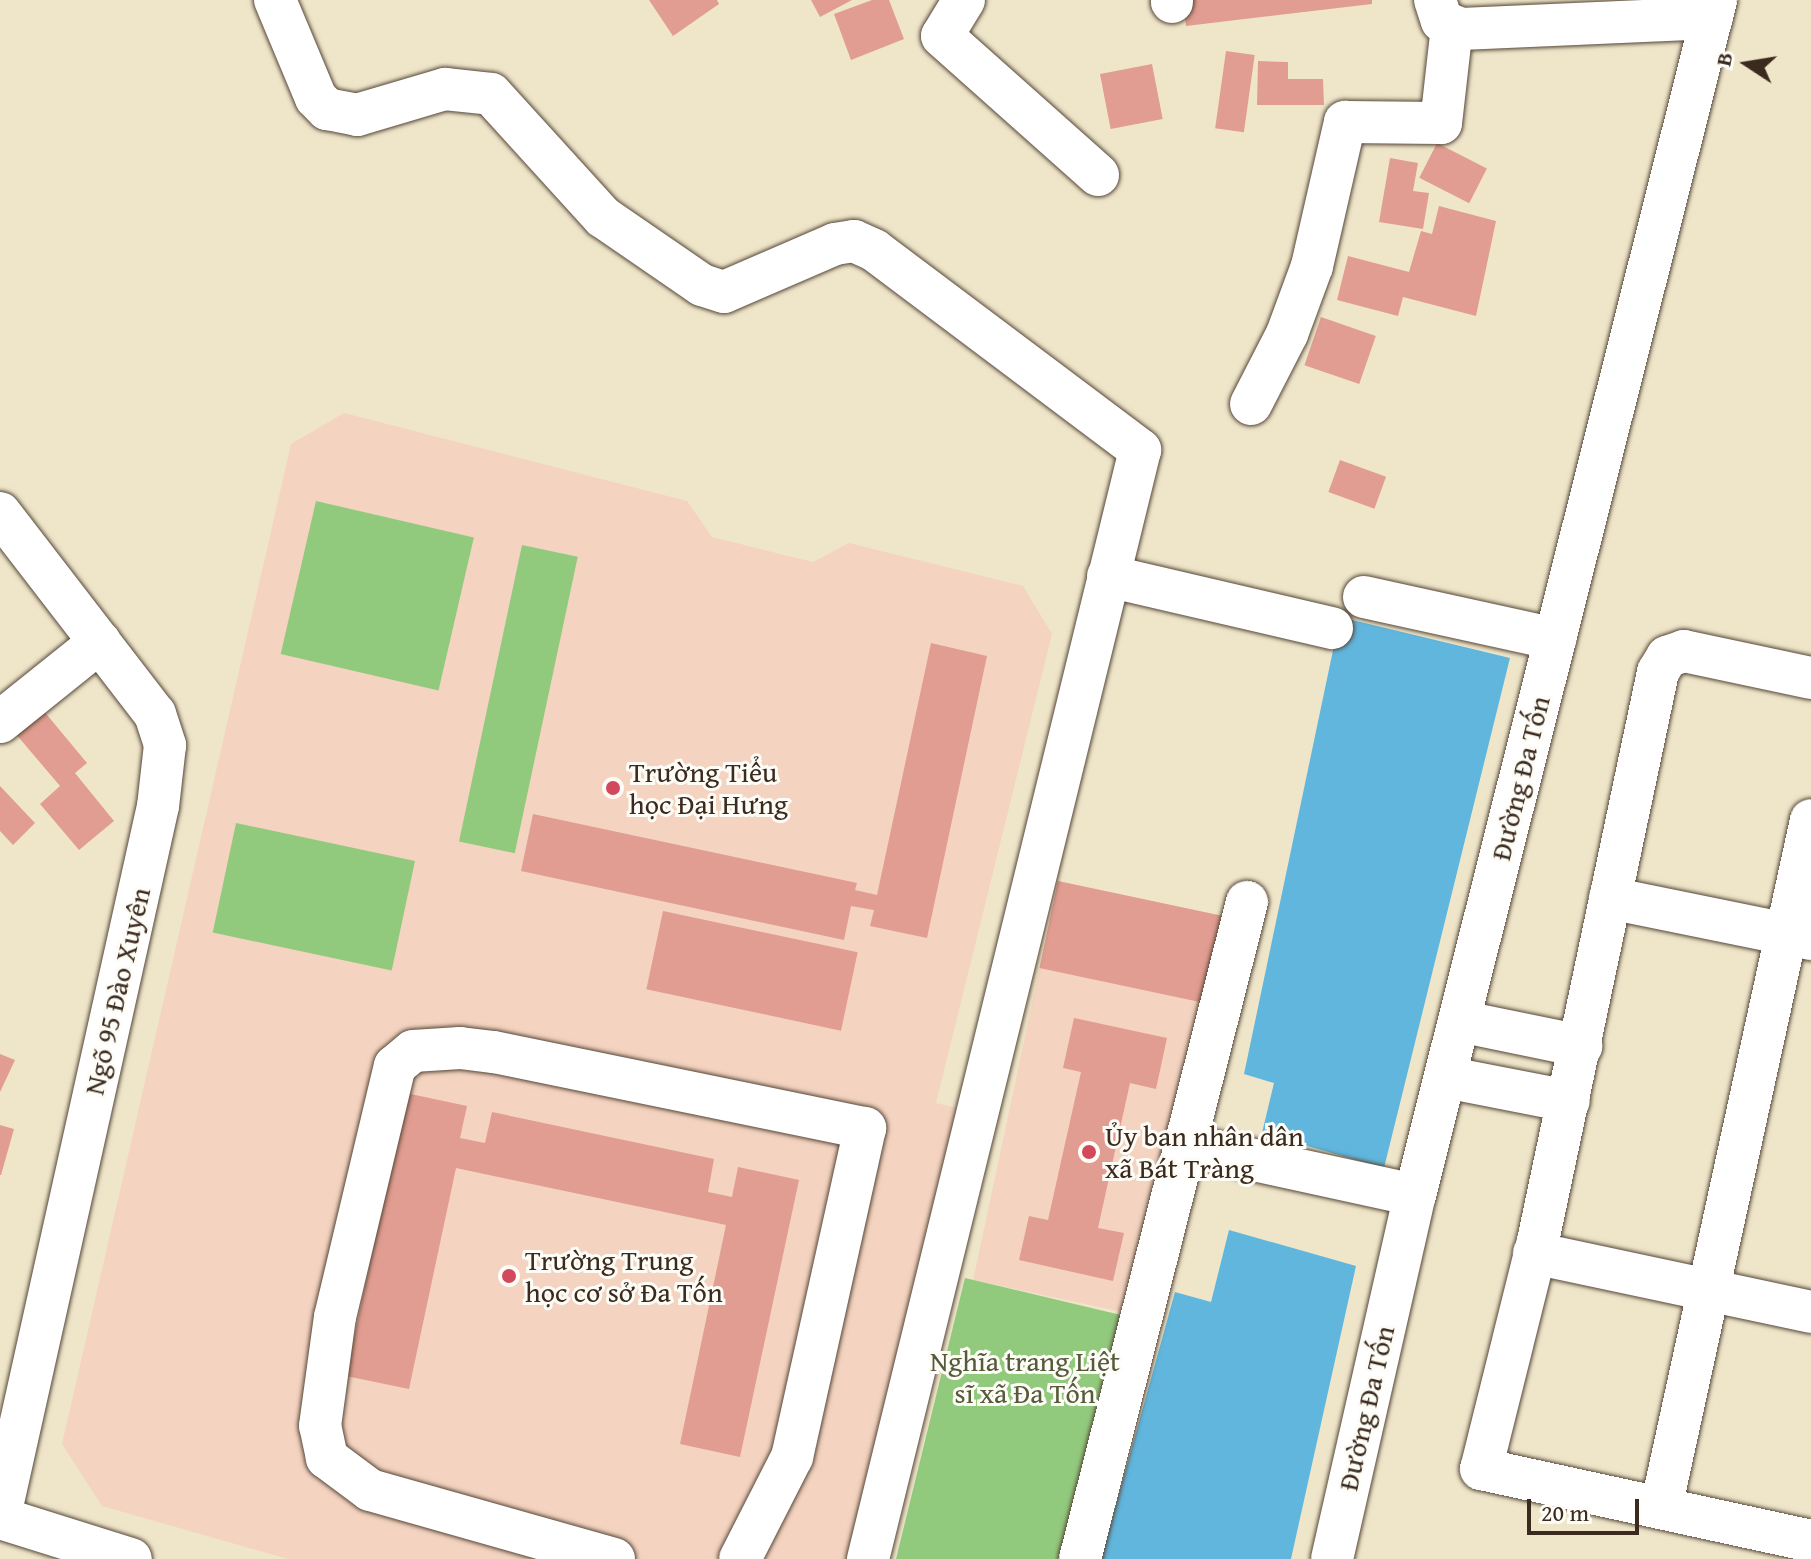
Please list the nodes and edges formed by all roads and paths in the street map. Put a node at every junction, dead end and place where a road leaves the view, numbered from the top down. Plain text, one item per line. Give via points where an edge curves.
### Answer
1 (275, 0) edge
2 (964, 0) edge
3 (1714, 9) edge
4 (1443, 13) edge
5 (1098, 175) dead end
6 (1251, 404) dead end
7 (0, 513) edge
8 (1108, 576) junction
9 (1364, 597) dead end
10 (1332, 628) dead end
11 (1555, 639) junction
12 (100, 642) junction
13 (1811, 678) edge
14 (0, 722) edge
15 (1811, 820) edge
16 (1610, 898) junction
17 (1247, 902) dead end
18 (1811, 939) edge
19 (1459, 1021) junction
20 (1581, 1046) junction
21 (1445, 1077) junction
22 (1569, 1101) junction
23 (1185, 1145) junction
24 (1415, 1195) junction
25 (1534, 1253) junction
26 (1711, 1291) junction
27 (1811, 1312) edge
28 (1661, 1508) junction
29 (0, 1517) edge
30 (1811, 1541) edge
31 (489, 1542) edge
32 (131, 1559) edge
33 (614, 1559) edge
34 (740, 1559) edge
35 (868, 1559) edge
36 (1080, 1559) edge
37 (1332, 1559) edge

1 - 8 street via 316,98 327,109 357,115 445,89 491,94 603,217 702,285 724,292 835,244 854,241 874,250 1140,450
2 - 5 street via 942,36
3 - 4 street
3 - 11 street, Đường Đa Tốn
4 - 6 street via 1441,123 1345,122 1312,266 1287,334
7 - 12 street, Ngõ 95 Đào Xuyên
8 - 10 street
8 - 35 street
9 - 11 street
11 - 19 street, Đường Đa Tốn
12 - 14 street
12 - 29 street, Ngõ 95 Đào Xuyên via 155,714 165,745 164,775
13 - 16 street via 1684,651 1667,657 1658,672
15 - 26 street
16 - 18 street
16 - 20 street
17 - 23 street
19 - 20 street
19 - 21 street, Đường Đa Tốn
20 - 22 street
21 - 22 street
21 - 24 street, Đường Đa Tốn
22 - 25 street
23 - 24 street
23 - 36 street
24 - 37 street, Đường Đa Tốn
25 - 26 street
25 - 28 street via 1481,1469
26 - 27 street
26 - 28 street
28 - 30 street
29 - 32 street
31 - 33 street
31 - 34 street via 370,1490 327,1458 320,1426 335,1317 395,1066 413,1051 434,1047 494,1052 865,1128 792,1457

